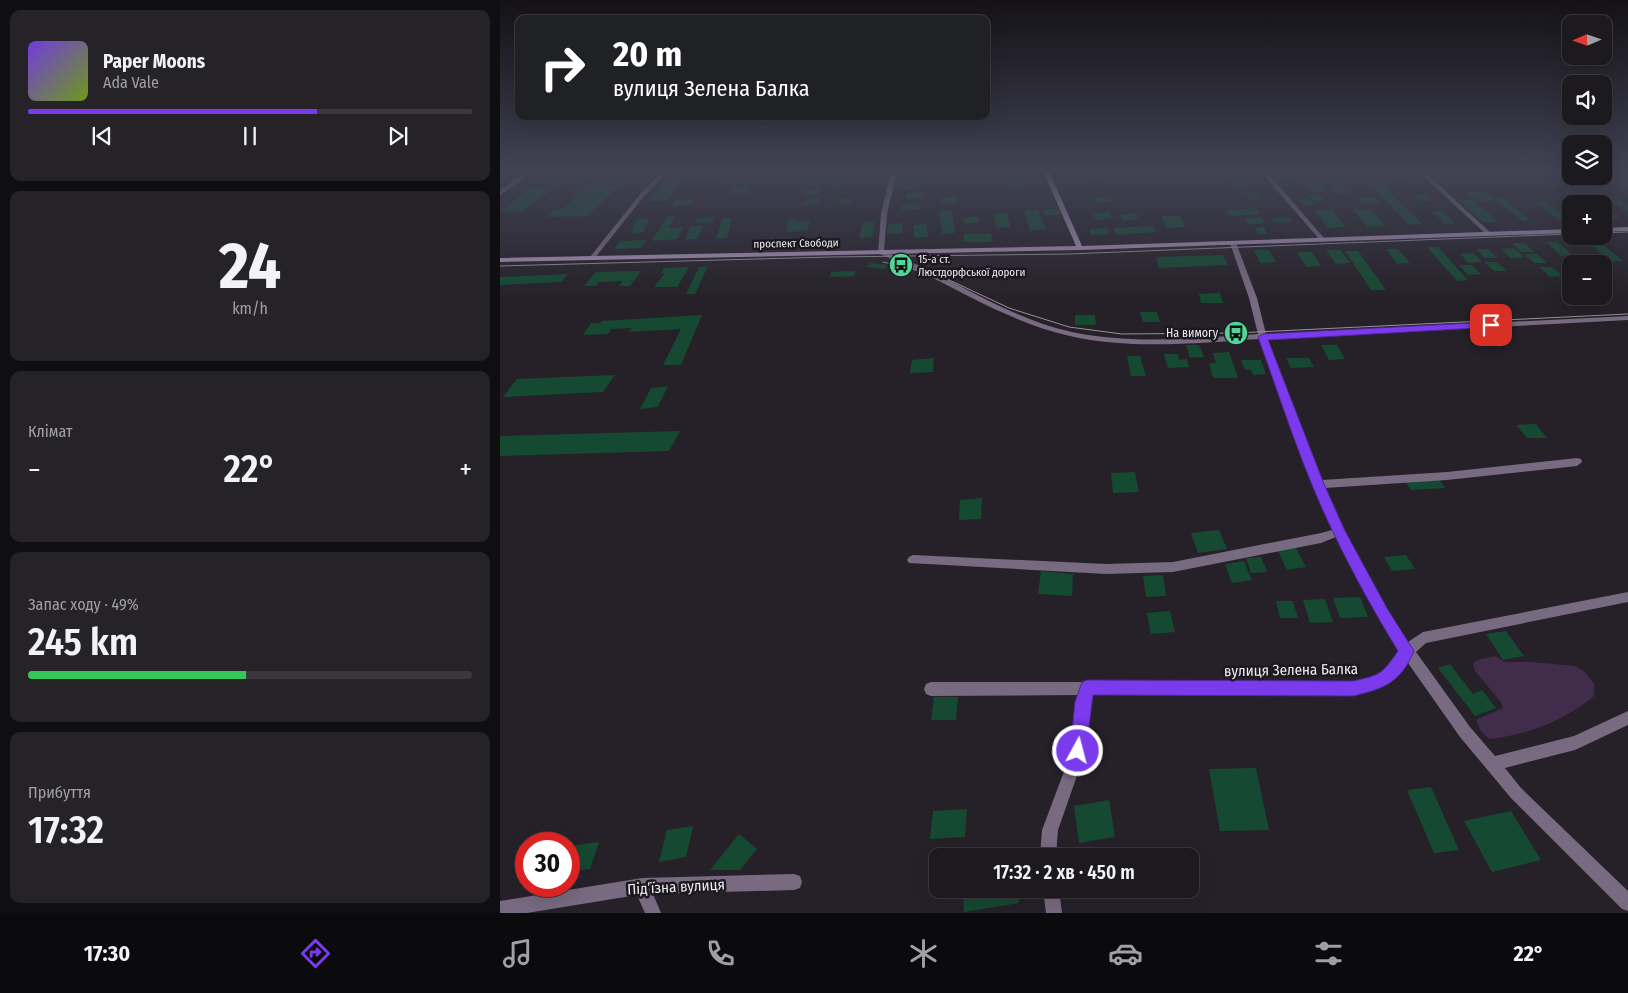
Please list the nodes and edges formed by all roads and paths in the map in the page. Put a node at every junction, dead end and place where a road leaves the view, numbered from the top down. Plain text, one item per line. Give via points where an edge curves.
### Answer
1 (627, 214) edge
2 (884, 214) edge
3 (1065, 214) edge
4 (1300, 214) edge
5 (1467, 214) edge
6 (1628, 229) edge
7 (1612, 230) edge
8 (1562, 231) edge
9 (1489, 234) junction
10 (1322, 239) junction
11 (1233, 242) junction
12 (1080, 248) junction
13 (880, 252) junction
14 (592, 258) junction
15 (500, 260) edge
16 (1628, 318) edge
17 (1263, 337) junction
18 (1577, 462) dead end
19 (1318, 484) junction
20 (1339, 532) junction
21 (913, 560) dead end
22 (1628, 597) edge
23 (1407, 651) junction
24 (1087, 687) junction
25 (931, 689) dead end
26 (1628, 718) edge
27 (1492, 764) junction
28 (1049, 848) edge
29 (794, 882) dead end
30 (642, 886) junction
31 (1052, 898) edge
32 (1628, 902) edge
33 (500, 909) edge
34 (653, 913) edge
35 (1054, 913) edge

1 - 14 street
2 - 13 street
3 - 12 street
4 - 10 street
5 - 9 street
6 - 7 street
8 - 9 street, проспект Свободи
9 - 10 street, проспект Свободи
10 - 11 street, проспект Свободи
11 - 12 street, проспект Свободи
11 - 17 street
12 - 13 street, проспект Свободи
13 - 14 street, проспект Свободи
13 - 17 street via 923,270 1000,310 1069,333 1132,342
14 - 15 street, проспект Свободи
16 - 17 street
17 - 19 street
18 - 19 street via 1447,476
19 - 20 street
20 - 21 street via 1173,567 1106,569
20 - 23 street via 1383,615
22 - 23 street, вулиця Зелена Балка via 1423,638
23 - 24 street, вулиця Зелена Балка via 1390,676 1377,683 1353,688
23 - 27 street
24 - 25 street, вулиця Зелена Балка
24 - 28 street via 1073,773 1050,828
26 - 27 street via 1575,743
27 - 32 street via 1516,793
29 - 30 street, Підʼїзна вулиця
30 - 33 street, Підʼїзна вулиця
30 - 34 street
31 - 35 street

